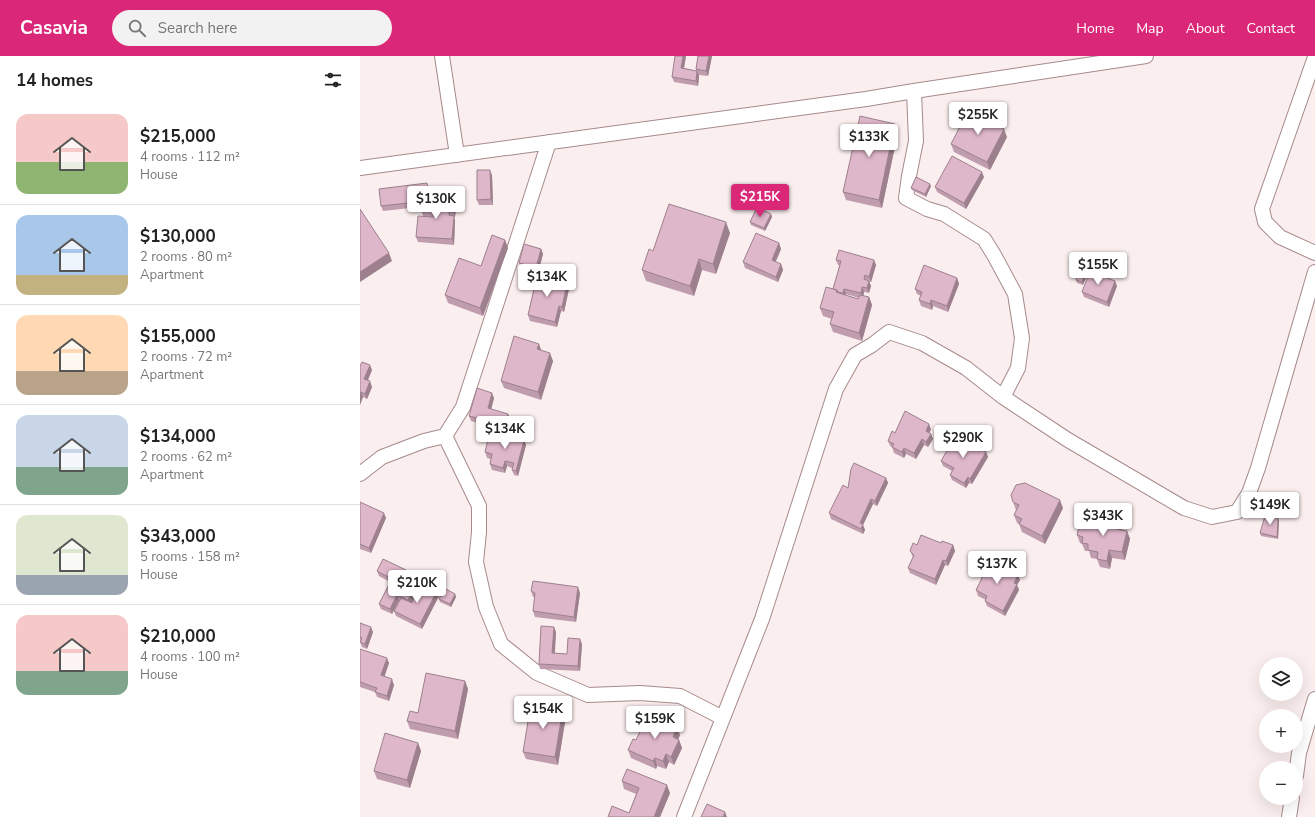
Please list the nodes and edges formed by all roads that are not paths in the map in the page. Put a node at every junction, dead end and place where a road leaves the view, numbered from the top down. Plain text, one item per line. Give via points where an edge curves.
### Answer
1 (442, 56) edge
2 (1146, 56) edge
3 (1315, 57) edge
4 (914, 91) junction
5 (549, 142) junction
6 (457, 155) junction
7 (360, 168) edge
8 (1315, 254) edge
9 (1315, 272) edge
10 (1003, 397) junction
11 (445, 436) junction
12 (360, 474) edge
13 (1315, 699) edge
14 (723, 718) junction
15 (1298, 761) edge
16 (1291, 805) edge
17 (684, 817) edge
18 (1289, 817) edge

1 - 6 street
2 - 4 street
3 - 8 street via 1262,209 1265,222 1280,237
4 - 5 street via 850,102
4 - 10 street via 916,141 906,198 944,214 984,239 1015,294 1022,338 1018,368
5 - 6 street
5 - 11 street via 463,407
6 - 7 street
9 - 10 street via 1258,468 1249,493 1237,512 1212,517 1184,508 1068,440
10 - 14 street via 966,368 922,343 889,332 855,355 836,389 762,619
11 - 12 street via 382,457
11 - 14 street via 479,506 476,562 486,607 501,644 537,673 588,695 640,693 680,696
13 - 15 street
14 - 17 street
16 - 18 street

